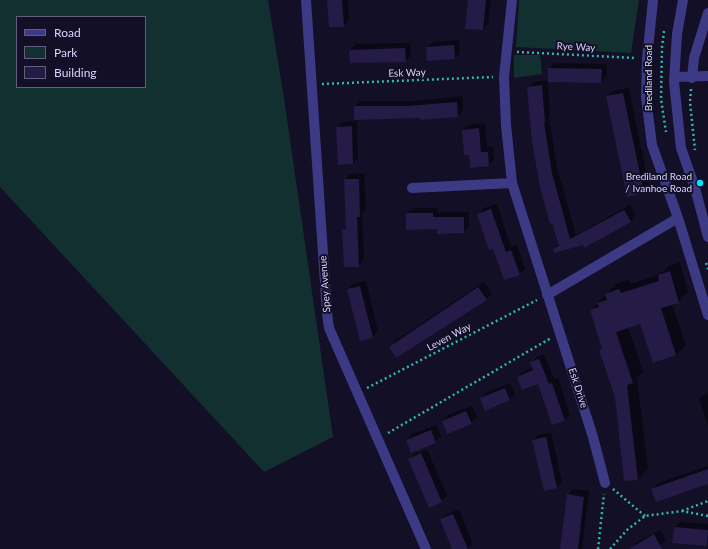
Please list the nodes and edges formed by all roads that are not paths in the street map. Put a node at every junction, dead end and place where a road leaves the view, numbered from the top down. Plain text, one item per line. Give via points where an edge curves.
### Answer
1 (306, 0) edge
2 (512, 0) edge
3 (653, 0) edge
4 (683, 0) edge
5 (708, 13) edge
6 (708, 76) edge
7 (675, 77) junction
8 (692, 78) junction
9 (512, 184) junction
10 (412, 188) dead end
11 (678, 218) junction
12 (708, 237) edge
13 (547, 295) junction
14 (708, 315) edge
15 (605, 483) road end
16 (426, 549) edge

1 - 16 street, Spey Avenue via 327,313 332,335
2 - 9 street, Esk Drive via 504,77
3 - 11 street, Brediland Road via 646,97 652,146
4 - 7 street via 677,34
5 - 8 street via 694,58
6 - 8 street
7 - 8 street
7 - 12 street via 680,148 695,188
9 - 10 street
9 - 13 street, Esk Drive
11 - 13 street
11 - 14 street, Brediland Road
13 - 15 street, Esk Drive via 593,437

